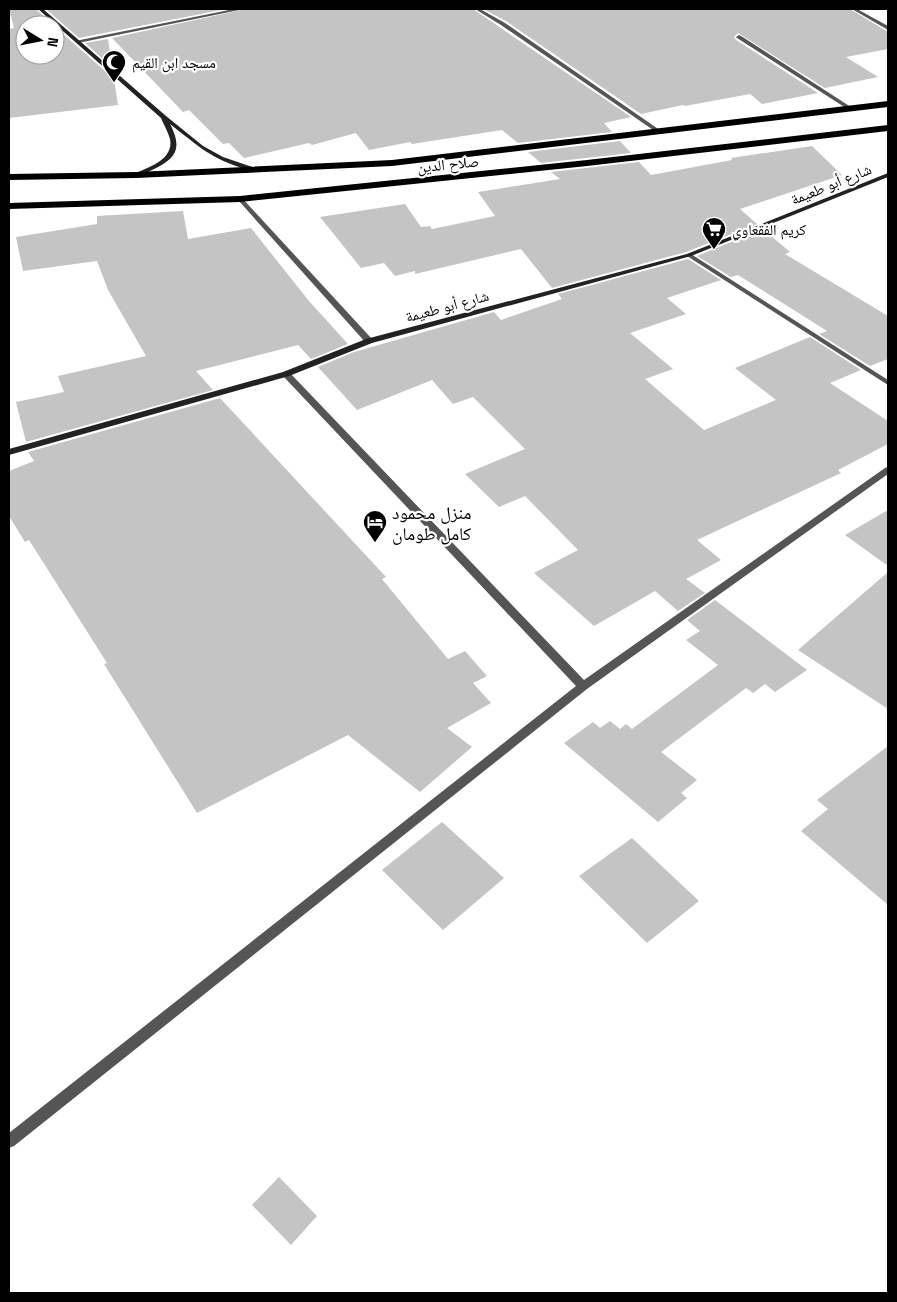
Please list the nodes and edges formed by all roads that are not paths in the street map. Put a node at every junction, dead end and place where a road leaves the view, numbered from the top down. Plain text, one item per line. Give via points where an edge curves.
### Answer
1 (40, 9) edge
2 (241, 9) edge
3 (477, 9) edge
4 (854, 9) edge
5 (888, 28) edge
6 (739, 37) dead end
7 (78, 41) junction
8 (888, 104) edge
9 (851, 109) junction
10 (164, 118) junction
11 (888, 128) edge
12 (660, 133) junction
13 (256, 170) junction
14 (136, 175) junction
15 (888, 175) edge
16 (9, 177) edge
17 (240, 199) junction
18 (9, 206) edge
19 (689, 255) junction
20 (369, 341) junction
21 (286, 374) junction
22 (888, 383) edge
23 (9, 452) edge
24 (888, 470) edge
25 (583, 686) junction
26 (9, 1141) edge

1 - 7 street
2 - 7 street
3 - 12 street
4 - 5 street
6 - 9 street
7 - 10 street
8 - 9 highway, صلاح الدين
9 - 12 highway, صلاح الدين
10 - 13 street via 222,159
10 - 14 street via 176,142 173,152 157,165
11 - 17 highway, صلاح الدين via 568,166
12 - 13 highway, صلاح الدين via 392,163
13 - 14 highway, صلاح الدين
14 - 16 highway, صلاح الدين
15 - 19 street, شارع أبو طعيمة
17 - 18 highway, صلاح الدين
17 - 20 street
19 - 20 street, شارع أبو طعيمة
19 - 22 street
20 - 21 street, شارع أبو طعيمة
21 - 23 street, شارع أبو طعيمة
21 - 25 street
24 - 25 street
25 - 26 street

